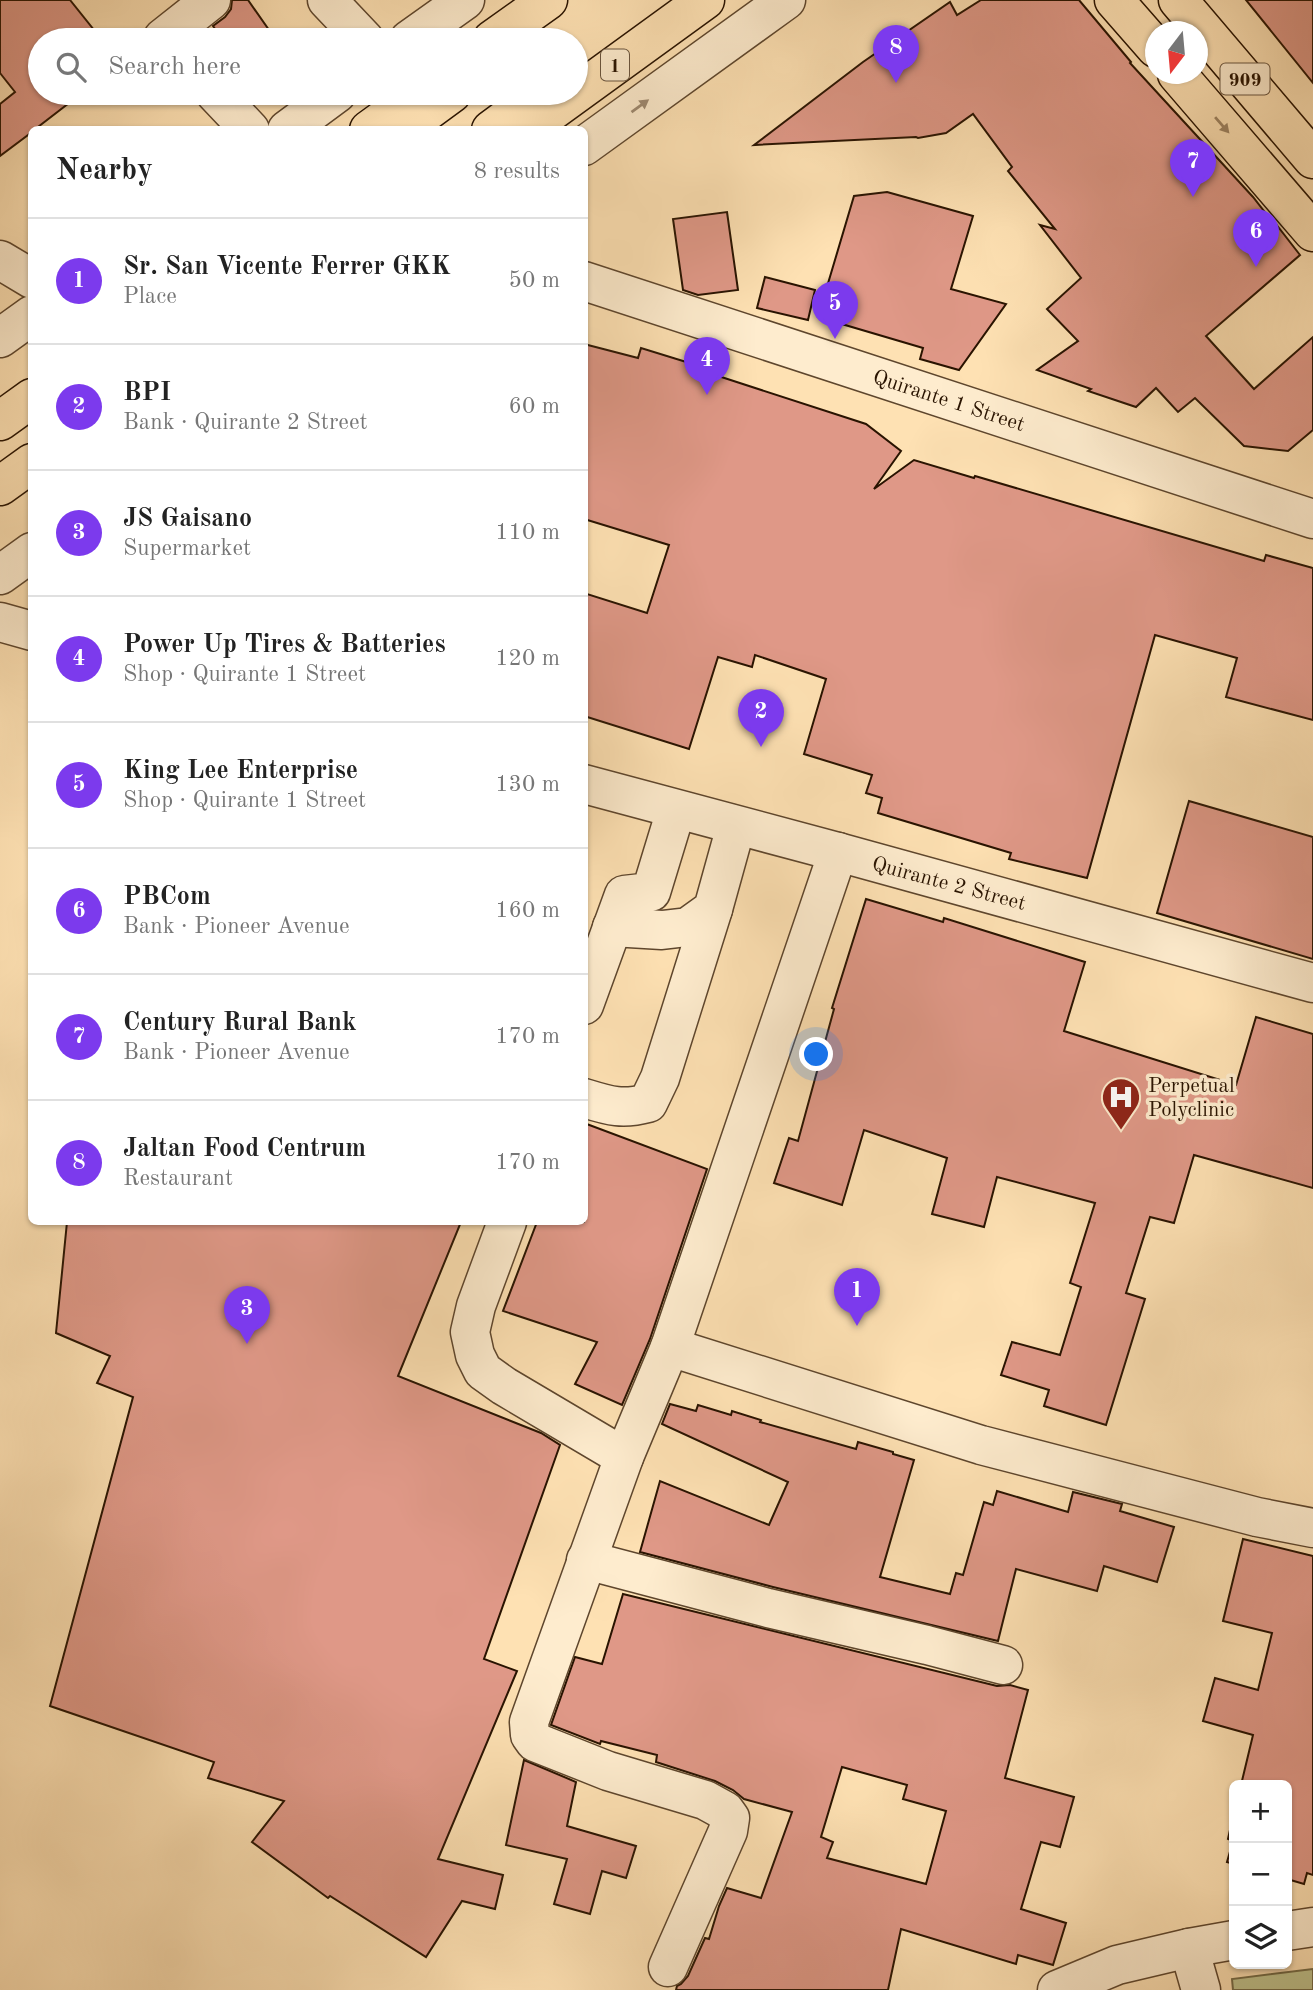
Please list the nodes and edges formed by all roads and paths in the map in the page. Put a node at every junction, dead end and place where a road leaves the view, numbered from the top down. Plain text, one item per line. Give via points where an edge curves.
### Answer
1 (211, 0) edge
2 (327, 0) edge
3 (465, 0) edge
4 (548, 0) edge
5 (580, 0) edge
6 (669, 0) edge
7 (705, 0) edge
8 (786, 0) edge
9 (1114, 0) edge
10 (1178, 0) edge
11 (176, 28) edge
12 (354, 28) edge
13 (426, 28) edge
14 (509, 28) edge
15 (542, 28) edge
16 (1145, 35) edge
17 (588, 59) edge
18 (1186, 84) edge
19 (588, 85) edge
20 (226, 105) edge
21 (321, 105) edge
22 (341, 105) edge
23 (403, 105) edge
24 (436, 105) edge
25 (525, 105) edge
26 (560, 105) edge
27 (246, 126) edge
28 (292, 126) edge
29 (354, 126) edge
30 (375, 126) edge
31 (407, 126) edge
32 (496, 126) edge
33 (532, 126) edge
34 (588, 143) edge
35 (1313, 159) edge
36 (1313, 232) edge
37 (0, 260) edge
38 (28, 277) edge
39 (588, 282) edge
40 (28, 318) edge
41 (0, 338) edge
42 (28, 401) edge
43 (0, 421) edge
44 (28, 466) edge
45 (0, 486) edge
46 (1313, 519) edge
47 (28, 555) edge
48 (0, 575) edge
49 (0, 622) edge
50 (28, 630) edge
51 (588, 785) edge
52 (676, 810) junction
53 (736, 825) junction
54 (838, 852) junction
55 (713, 909) junction
56 (612, 927) junction
57 (1313, 984) edge
58 (588, 993) edge
59 (588, 1099) edge
60 (506, 1225) edge
61 (670, 1347) junction
62 (624, 1457) junction
63 (1313, 1528) edge
64 (586, 1560) junction
65 (1003, 1665) dead end
66 (1313, 1927) edge
67 (1292, 1930) edge
68 (1229, 1941) edge
69 (1189, 1948) junction
70 (668, 1967) dead end
71 (1056, 1990) edge
72 (1202, 1990) edge

1 - 11 street
2 - 12 street
3 - 13 street
4 - 14 highway
5 - 15 highway
6 - 17 highway, 1
7 - 19 highway, 1
34 -> 8 street
9 - 16 highway
10 - 35 highway, 909
18 -> 36 highway, 909
20 - 27 street
21 - 28 street
22 - 29 street
23 - 30 highway
24 - 31 highway
25 - 32 highway
26 - 33 highway, 1
37 - 38 street
39 - 46 street, Quirante 1 Street
40 - 41 street
42 - 43 highway
44 - 45 highway
47 - 48 street
49 - 50 street
51 - 52 street, Quirante 2 Street
52 - 53 street, Quirante 2 Street
52 - 56 street via 651,892 624,895
53 - 54 street, Quirante 2 Street
53 - 55 street
54 - 57 street, Quirante 2 Street
54 - 61 street
55 - 56 street via 688,927
55 - 59 street via 648,1103 629,1108
56 - 58 street
60 - 62 street via 476,1306 470,1332 475,1355 484,1371 504,1386
61 - 62 street
61 - 63 street via 981,1445
62 - 64 street
64 - 65 street
64 - 70 street via 529,1722 530,1735 535,1742 608,1770 705,1800 730,1818
66 - 67 street
68 - 69 street
69 - 71 street via 1117,1965
69 - 72 street

